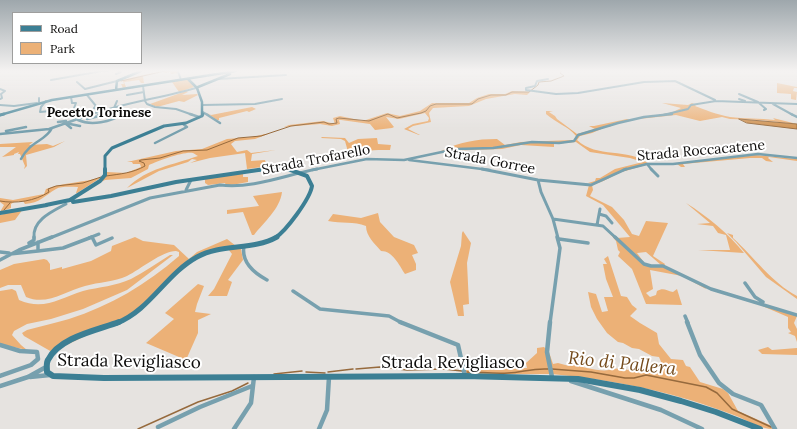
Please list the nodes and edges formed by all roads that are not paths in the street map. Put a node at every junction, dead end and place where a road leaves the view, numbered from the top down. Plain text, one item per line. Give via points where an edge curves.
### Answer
1 (4, 91) edge
2 (110, 91) edge
3 (182, 91) edge
4 (198, 91) edge
5 (530, 91) edge
6 (586, 91) edge
7 (696, 91) edge
8 (144, 92) joint
9 (739, 94) dead end
10 (87, 95) junction
11 (127, 95) dead end
12 (71, 97) junction
13 (39, 98) dead end
14 (0, 99) edge
15 (282, 99) dead end
16 (739, 99) dead end
17 (46, 101) junction
18 (118, 101) dead end
19 (145, 101) junction
20 (716, 101) junction
21 (38, 103) junction
22 (748, 103) junction
23 (758, 103) junction
24 (762, 103) junction
25 (771, 104) junction
26 (797, 104) edge
27 (0, 105) edge
28 (202, 105) junction
29 (119, 107) junction
30 (114, 108) junction
31 (103, 110) junction
32 (764, 110) dead end
33 (203, 112) junction
34 (90, 114) junction
35 (0, 115) edge
36 (79, 115) junction
37 (200, 117) junction
38 (797, 117) edge
39 (77, 119) junction
40 (86, 119) joint
41 (72, 121) junction
42 (102, 121) junction
43 (58, 122) dead end
44 (65, 123) junction
45 (220, 123) dead end
46 (106, 124) dead end
47 (183, 124) junction
48 (80, 126) dead end
49 (26, 127) dead end
50 (52, 128) junction
51 (71, 128) dead end
52 (0, 133) edge
53 (155, 143) dead end
54 (797, 158) edge
55 (21, 159) dead end
56 (404, 160) junction
57 (647, 164) junction
58 (299, 172) junction
59 (658, 176) dead end
60 (191, 180) junction
61 (538, 180) junction
62 (184, 191) junction
63 (70, 201) junction
64 (600, 209) dead end
65 (0, 213) edge
66 (599, 214) junction
67 (554, 219) junction
68 (612, 223) dead end
69 (597, 225) junction
70 (98, 234) dead end
71 (92, 237) junction
72 (112, 238) dead end
73 (559, 239) junction
74 (38, 242) junction
75 (588, 243) dead end
76 (244, 246) junction
77 (38, 251) junction
78 (0, 252) edge
79 (9, 253) junction
80 (0, 260) edge
81 (267, 280) dead end
82 (745, 283) dead end
83 (293, 291) dead end
84 (797, 314) edge
85 (684, 316) dead end
86 (0, 345) edge
87 (47, 366) junction
88 (50, 375) junction
89 (0, 376) edge
90 (465, 376) junction
91 (28, 377) junction
92 (254, 377) junction
93 (329, 377) junction
94 (552, 377) junction
95 (565, 378) junction
96 (0, 386) edge
97 (252, 386) junction
98 (158, 427) dead end
99 (234, 429) edge
100 (319, 429) edge
101 (702, 429) edge
102 (760, 429) edge
103 (775, 429) edge

1 - 14 street
2 - 10 street
3 - 19 street
4 - 28 street
5 - 6 street via 556,94
7 - 20 street
8 - 11 street
8 - 19 street
9 - 24 street
10 - 12 street
10 - 31 street via 96,106 94,108
12 - 17 street
12 - 36 street via 72,103 76,103 74,108
13 - 21 street
15 - 28 street via 255,104
16 - 22 street
17 - 21 street
17 - 36 street via 40,112 61,110 58,116
18 - 30 street
19 - 29 street
19 - 37 street via 155,108 176,109
20 - 22 street
20 - 56 street, Strada Trofarello via 691,105 688,109 672,114 618,123 578,135 574,141 456,149
21 - 27 street
21 - 35 street
22 - 23 street
23 - 24 street
23 - 32 street via 766,109
24 - 25 street
25 - 26 street
25 - 38 street
28 - 33 street
29 - 30 street
29 - 34 street
29 - 42 street via 123,109 124,114
30 - 31 street
31 - 34 street
33 - 37 street
33 - 45 street
34 - 36 street
34 - 39 street
37 - 47 street
39 - 41 street
39 - 42 street via 84,123
40 - 40 street via 99,116 96,114
41 - 43 street
41 - 44 street
42 - 46 street
44 - 48 street
44 - 50 street
44 - 51 street
47 - 53 street via 187,128
47 - 63 street via 164,126 112,148 105,156 104,177
49 - 52 street
50 - 52 street
50 - 55 street via 49,135 25,150
54 - 57 street, Strada Roccacatene via 758,154 673,164
56 - 58 street, Strada Trofarello via 367,159
56 - 61 street, Strada Gorree via 493,170
57 - 59 street
57 - 61 street, Strada Roccacatene via 624,169 591,185
58 - 60 street via 286,168 269,168
58 - 62 street, Strada Trofarello via 270,181
58 - 76 street, Strada Revigliasco via 306,176 311,190 288,225 280,235 271,240
60 - 62 street
60 - 63 street
61 - 67 street, Strada Gorree
62 - 74 street, Strada Trofarello via 150,198
63 - 65 street
63 - 79 street via 38,224 34,232 34,241
64 - 66 street
66 - 68 street via 606,216
66 - 69 street
67 - 69 street
67 - 73 street, Strada Gorree
69 - 84 street via 606,227 644,264 661,266 711,289
70 - 71 street
71 - 72 street via 96,245
71 - 77 street via 63,248
73 - 75 street
73 - 94 street, Strada Gorree via 547,352
74 - 77 street
74 - 79 street, Strada Trofarello
76 - 81 street via 244,259 255,272
76 - 87 street, Strada Revigliasco via 218,249 187,262 142,308 114,324 64,343 51,356
77 - 79 street
78 - 79 street
79 - 80 street
82 - 84 street via 759,300
83 - 90 street via 320,309 389,316 407,326 458,345
85 - 103 street via 700,355 719,383 733,394 761,404
86 - 89 street via 20,351 37,352 38,358 31,365
87 - 88 street, Strada Revigliasco
87 - 91 street
88 - 91 street
88 - 92 street, Strada Revigliasco via 61,378
90 - 93 street, Strada Revigliasco
90 - 94 street, Strada Revigliasco
91 - 96 street
92 - 93 street, Strada Revigliasco
92 - 97 street
93 - 100 street via 327,410
94 - 95 street, Strada Revigliasco
95 - 101 street, Strada Revigliasco via 674,415
95 - 102 street, Strada Revigliasco via 609,383 640,390 716,412
97 - 98 street
97 - 99 street via 251,403

